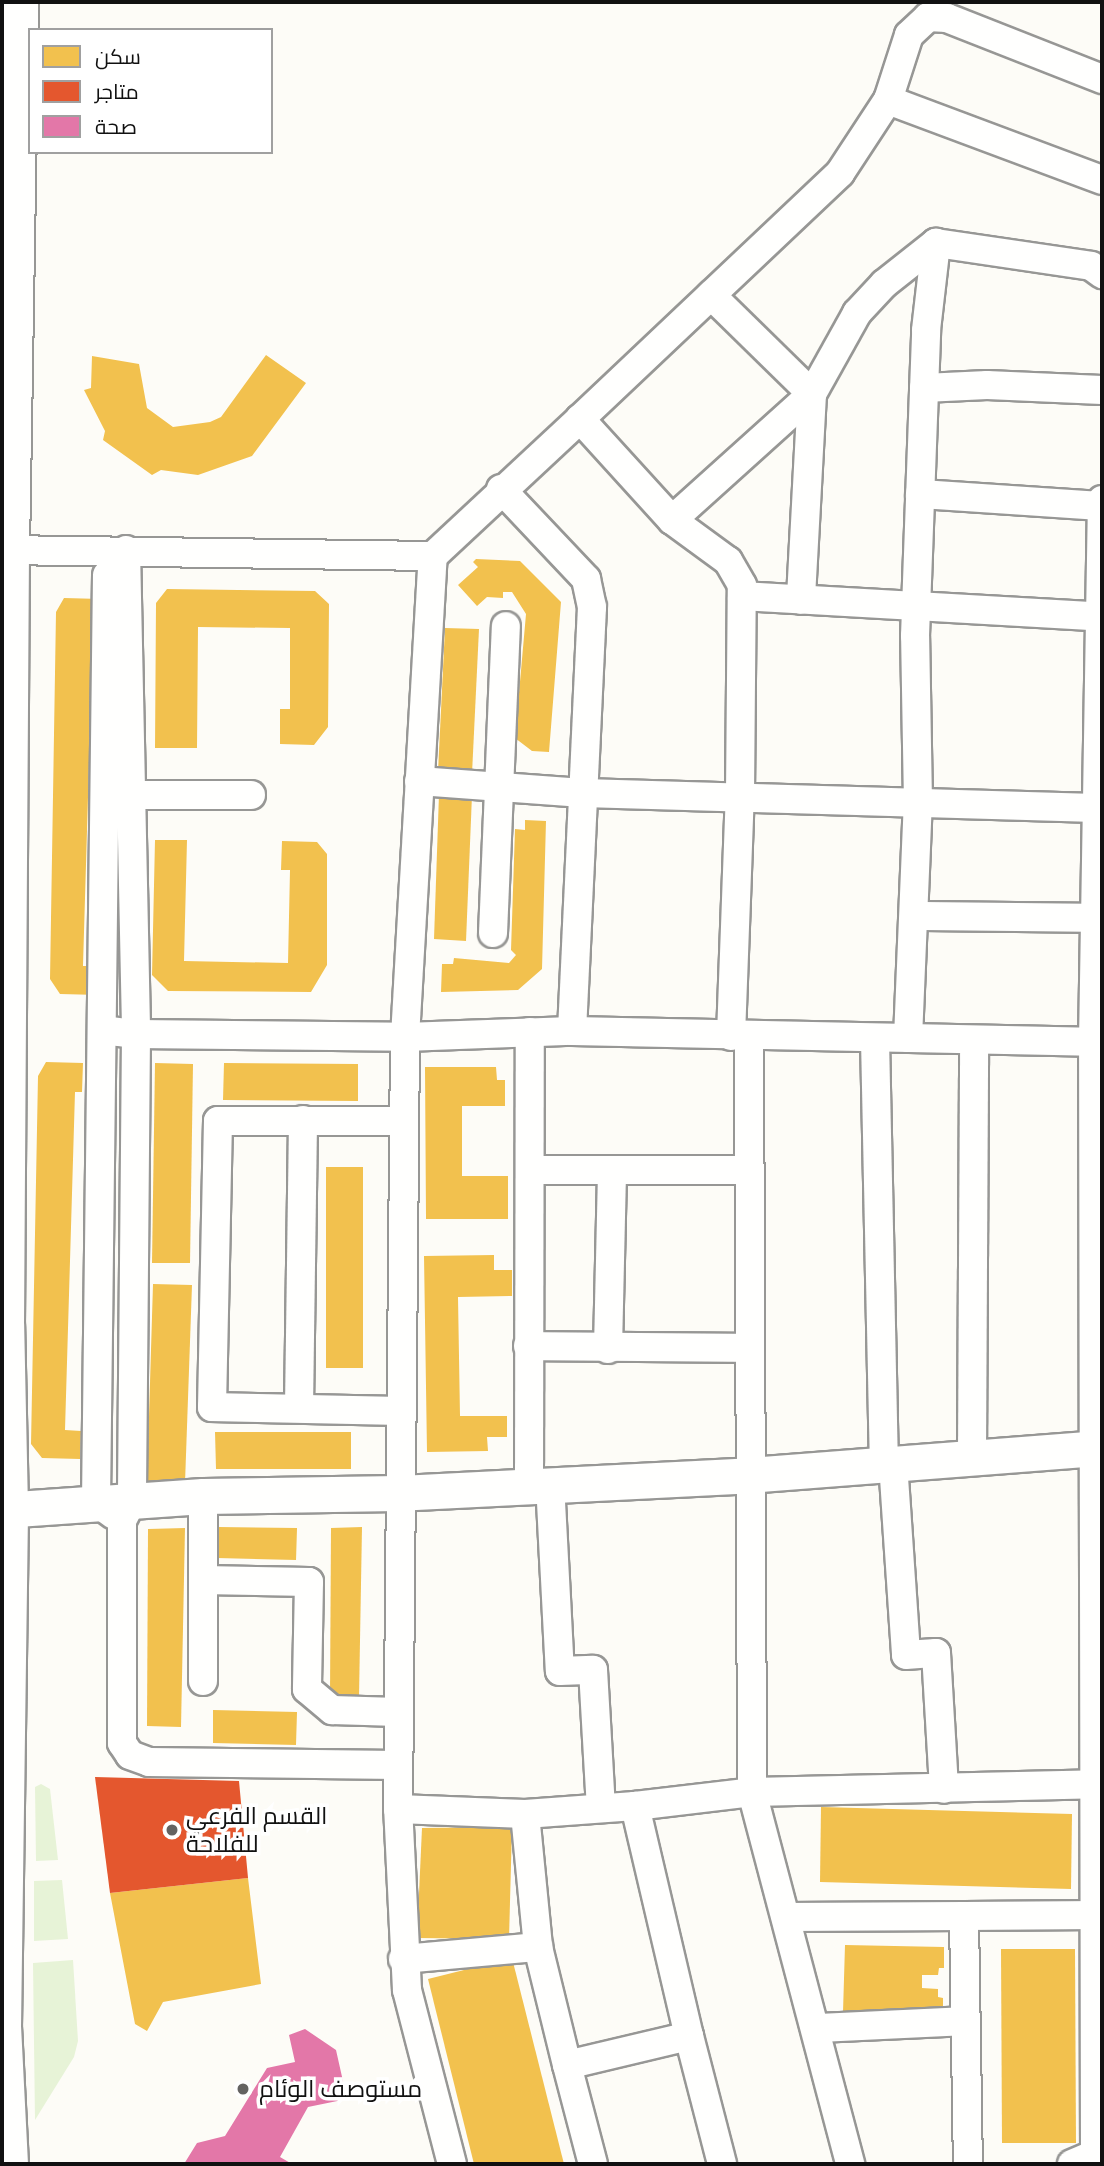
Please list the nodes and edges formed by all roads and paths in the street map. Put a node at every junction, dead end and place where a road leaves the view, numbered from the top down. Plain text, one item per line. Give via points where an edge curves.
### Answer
1 (20, 2) edge
2 (1102, 79) edge
3 (11, 100) edge
4 (888, 100) junction
5 (1102, 180) edge
6 (936, 243) junction
7 (1102, 274) edge
8 (711, 295) junction
9 (924, 388) junction
10 (1102, 390) edge
11 (812, 394) junction
12 (580, 419) junction
13 (501, 489) junction
14 (920, 494) junction
15 (1102, 500) edge
16 (1102, 506) edge
17 (672, 520) junction
18 (6, 550) edge
19 (117, 550) junction
20 (433, 556) junction
21 (742, 596) junction
22 (801, 600) junction
23 (916, 609) junction
24 (1101, 617) edge
25 (506, 626) dead end
26 (419, 781) junction
27 (500, 785) junction
28 (583, 793) junction
29 (118, 795) junction
30 (251, 795) dead end
31 (740, 795) junction
32 (918, 803) junction
33 (1096, 808) junction
34 (914, 916) junction
35 (1095, 918) junction
36 (493, 933) dead end
37 (102, 1030) junction
38 (572, 1031) junction
39 (530, 1032) junction
40 (136, 1034) junction
41 (405, 1037) junction
42 (740, 1037) junction
43 (908, 1038) junction
44 (875, 1040) junction
45 (974, 1041) junction
46 (1098, 1042) edge
47 (303, 1120) junction
48 (403, 1121) junction
49 (530, 1170) junction
50 (747, 1170) junction
51 (612, 1173) junction
52 (528, 1346) junction
53 (748, 1348) junction
54 (608, 1349) junction
55 (299, 1408) junction
56 (399, 1411) junction
57 (1098, 1448) edge
58 (972, 1454) junction
59 (888, 1463) junction
60 (748, 1475) junction
61 (539, 1483) junction
62 (398, 1493) junction
63 (203, 1496) junction
64 (117, 1508) junction
65 (6, 1509) edge
66 (1098, 1553) edge
67 (203, 1580) junction
68 (203, 1681) dead end
69 (1099, 1684) edge
70 (398, 1712) junction
71 (398, 1765) junction
72 (1096, 1784) junction
73 (944, 1788) junction
74 (752, 1792) junction
75 (635, 1806) junction
76 (601, 1808) junction
77 (398, 1809) junction
78 (525, 1814) junction
79 (1100, 1834) edge
80 (1098, 1915) junction
81 (964, 1916) junction
82 (788, 1917) junction
83 (538, 1947) junction
84 (403, 1959) junction
85 (964, 2021) junction
86 (817, 2028) junction
87 (689, 2036) junction
88 (567, 2065) junction
89 (1090, 2157) edge
90 (10, 2164) edge
91 (452, 2164) edge
92 (593, 2164) edge
93 (722, 2164) edge
94 (850, 2164) edge
95 (968, 2164) edge

1 - 3 street
2 - 4 street via 947,18 928,17 909,35
3 - 18 street
4 - 5 street
4 - 8 street via 840,173
6 - 7 street via 1091,266
6 - 9 street
6 - 11 street via 884,284 858,313
8 - 11 street
8 - 12 street
9 - 10 street via 988,385
9 - 14 street
11 - 17 street
11 - 22 street
12 - 13 street
12 - 17 street
13 - 20 street
13 - 28 street via 586,579 592,607
14 - 16 street
14 - 23 street
15 - 16 street
16 - 24 street
17 - 21 street via 728,561
18 - 19 street
18 - 65 street
19 - 20 street via 381,559
19 - 29 street
20 - 26 street
21 - 22 street
21 - 31 street
22 - 23 street
23 - 24 street
23 - 32 street
24 - 33 street
25 - 27 street
26 - 27 street
26 - 41 street
27 - 28 street
27 - 36 street
28 - 31 street
28 - 38 street
29 - 30 street
29 - 37 street
29 - 40 street
31 - 32 street
31 - 42 street
32 - 33 street
32 - 34 street
33 - 35 street
34 - 35 street
34 - 43 street
35 - 46 street
37 - 40 street
37 - 64 street
38 - 39 street
38 - 42 street
39 - 41 street
39 - 49 street
40 - 41 street
40 - 64 street
41 - 48 street
42 - 44 street
42 - 50 street
43 - 44 street
43 - 45 street
44 - 59 street
45 - 46 street
45 - 58 street
46 - 57 street
47 - 48 street
47 - 55 street
47 - 55 street via 218,1121 212,1407
48 - 56 street
49 - 51 street
49 - 52 street
50 - 51 street
50 - 53 street
51 - 54 street
52 - 54 street
52 - 61 street
53 - 54 street
53 - 60 street
55 - 56 street
56 - 62 street
57 - 58 street
57 - 66 street
58 - 59 street
59 - 60 street
59 - 73 street via 906,1655 936,1653
60 - 61 street
60 - 74 street
61 - 62 street
61 - 76 street via 560,1671 593,1670
62 - 63 street
62 - 70 street
63 - 64 street
63 - 67 street
64 - 65 street
64 - 71 street via 121,1737 130,1755 149,1762
65 - 90 street via 2,2026
66 - 69 street
67 - 68 street
67 - 70 street via 309,1582 307,1689 332,1710
69 - 72 street
70 - 71 street
71 - 77 street
72 - 73 street
72 - 79 street
73 - 74 street
74 - 75 street
74 - 82 street
75 - 76 street
75 - 87 street
76 - 78 street
77 - 78 street
77 - 84 street
78 - 83 street
79 - 80 street
80 - 81 street
80 - 89 street
81 - 82 street
81 - 85 street
82 - 86 street
83 - 84 street
83 - 88 street
84 - 91 street
85 - 86 street
85 - 95 street
86 - 94 street
87 - 88 street
87 - 93 street
88 - 92 street

